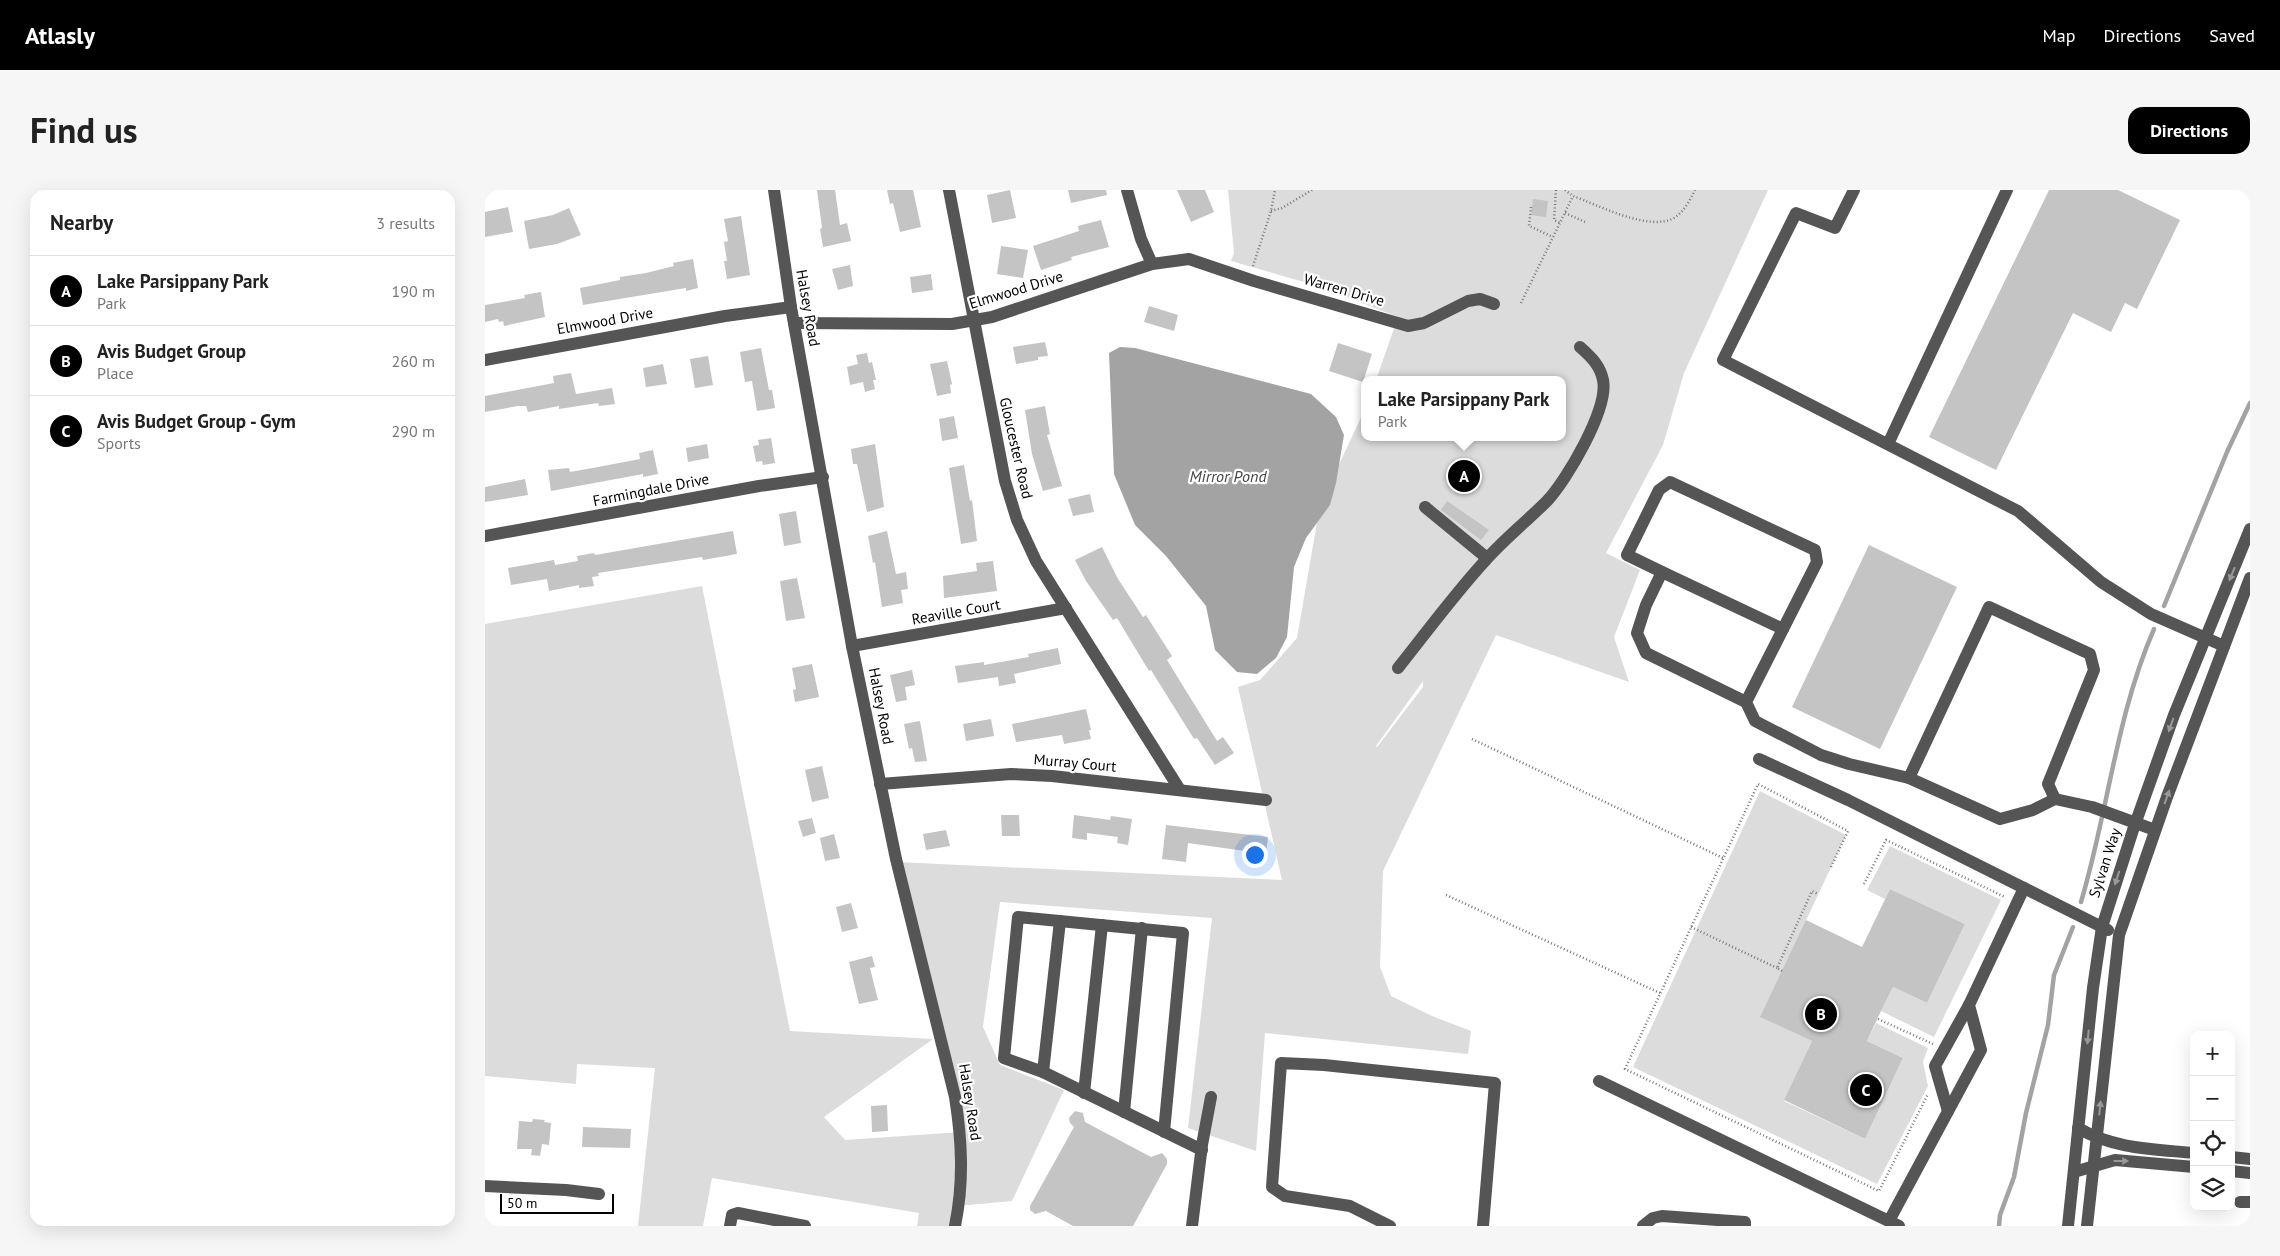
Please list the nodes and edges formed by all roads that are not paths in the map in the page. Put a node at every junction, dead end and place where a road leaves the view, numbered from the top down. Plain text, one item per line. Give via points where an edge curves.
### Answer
1 (774, 190) edge
2 (949, 190) edge
3 (1127, 190) edge
4 (1854, 190) edge
5 (2007, 190) edge
6 (1183, 259) joint
7 (1152, 264) junction
8 (1494, 304) dead end
9 (791, 306) junction
10 (973, 321) junction
11 (794, 323) junction
12 (1580, 347) dead end
13 (485, 360) edge
14 (1888, 444) junction
15 (823, 477) junction
16 (1425, 508) dead end
17 (2250, 529) edge
18 (485, 536) edge
19 (1487, 558) junction
20 (1662, 572) junction
21 (2250, 578) edge
22 (1066, 608) junction
23 (1783, 630) junction
24 (2206, 637) junction
25 (853, 646) junction
26 (2224, 646) junction
27 (1398, 668) dead end
28 (1746, 702) junction
29 (1759, 759) dead end
30 (1909, 778) junction
31 (880, 784) junction
32 (1180, 790) junction
33 (2055, 799) junction
34 (1266, 800) dead end
35 (2135, 822) junction
36 (2155, 830) junction
37 (2024, 888) junction
38 (1060, 921) junction
39 (1102, 925) junction
40 (2102, 927) junction
41 (1142, 928) junction
42 (2119, 935) junction
43 (1969, 1005) junction
44 (1043, 1072) junction
45 (1599, 1081) dead end
46 (1084, 1093) junction
47 (1211, 1097) dead end
48 (1948, 1111) junction
49 (1124, 1112) junction
50 (2078, 1128) junction
51 (1164, 1132) junction
52 (2097, 1139) junction
53 (1202, 1150) junction
54 (2190, 1153) edge
55 (2235, 1157) edge
56 (2250, 1159) edge
57 (2094, 1165) junction
58 (2190, 1167) edge
59 (2235, 1171) edge
60 (2074, 1172) junction
61 (2250, 1173) edge
62 (485, 1186) edge
63 (599, 1194) dead end
64 (1649, 1223) edge
65 (1705, 1223) edge
66 (1894, 1224) edge
67 (730, 1226) edge
68 (805, 1226) edge
69 (955, 1226) edge
70 (1192, 1226) edge
71 (1391, 1226) edge
72 (1483, 1226) edge
73 (1745, 1226) edge
74 (2068, 1226) edge
75 (2087, 1226) edge

1 - 9 street, Halsey Road
2 - 10 street, Gloucester Road
3 - 7 street
4 - 14 street via 1835,228 1796,213 1723,360
5 - 14 street
6 - 7 street, Elmwood Drive
6 - 8 street, Warren Drive via 1409,326 1424,323 1468,301 1480,299
7 - 10 street, Elmwood Drive
9 - 11 street, Halsey Road
9 - 13 street, Elmwood Drive
10 - 11 street, Elmwood Drive via 952,324
10 - 22 street, Gloucester Road via 1007,489 1017,520 1036,561
11 - 15 street, Halsey Road
12 - 19 street via 1595,361 1604,382 1604,394 1592,427 1568,475 1547,502
14 - 24 street via 2018,511 2101,582 2151,614
15 - 18 street, Farmingdale Drive
15 - 25 street, Halsey Road
16 - 19 street
17 -> 24 street, Sylvan Way
19 - 27 street
20 - 23 street
20 - 23 street via 1627,554 1659,490 1670,482 1815,550 1817,562
20 - 28 street via 1637,634 1646,653
21 - 26 street
22 - 25 street, Reaville Court
22 - 32 street, Gloucester Road
23 - 28 street
24 - 26 street
24 -> 35 street, Sylvan Way
25 - 31 street, Halsey Road
36 -> 26 street
28 - 30 street via 1755,721 1821,755
29 - 37 street
30 - 33 street via 2001,819 2033,810
30 - 33 street via 1989,607 2090,654 2094,670 2048,784
31 - 32 street, Murray Court via 1011,774
31 - 69 street, Halsey Road via 908,912 955,1097 962,1170
32 - 34 street, Murray Court
33 - 35 street via 2092,807
35 - 36 street
35 -> 40 street, Sylvan Way
36 - 42 street
37 - 40 street
37 - 43 street
38 - 39 street
38 - 44 street
38 - 44 street via 1018,917 1004,1058
39 - 41 street
39 - 46 street
40 - 42 street
40 -> 50 street, Sylvan Way
41 - 49 street
41 - 51 street via 1183,933
52 -> 42 street
43 - 48 street via 1981,1050
43 - 48 street via 1935,1066
44 - 46 street
45 - 66 street
46 - 49 street
47 - 53 street
48 - 66 street
49 - 51 street
50 - 52 street
50 - 60 street, Sylvan Way
51 - 53 street
52 - 54 street
52 - 57 street
53 - 70 street
55 - 56 street
57 -> 58 street via 2115,1160
57 - 60 street
57 - 75 street
59 - 61 street
60 - 74 street, Sylvan Way
62 - 63 street
64 - 65 street via 1662,1216
65 - 73 street via 1745,1222
67 - 68 street via 733,1215 738,1213
71 - 72 street via 1351,1206 1285,1196 1273,1187 1281,1063 1495,1083

